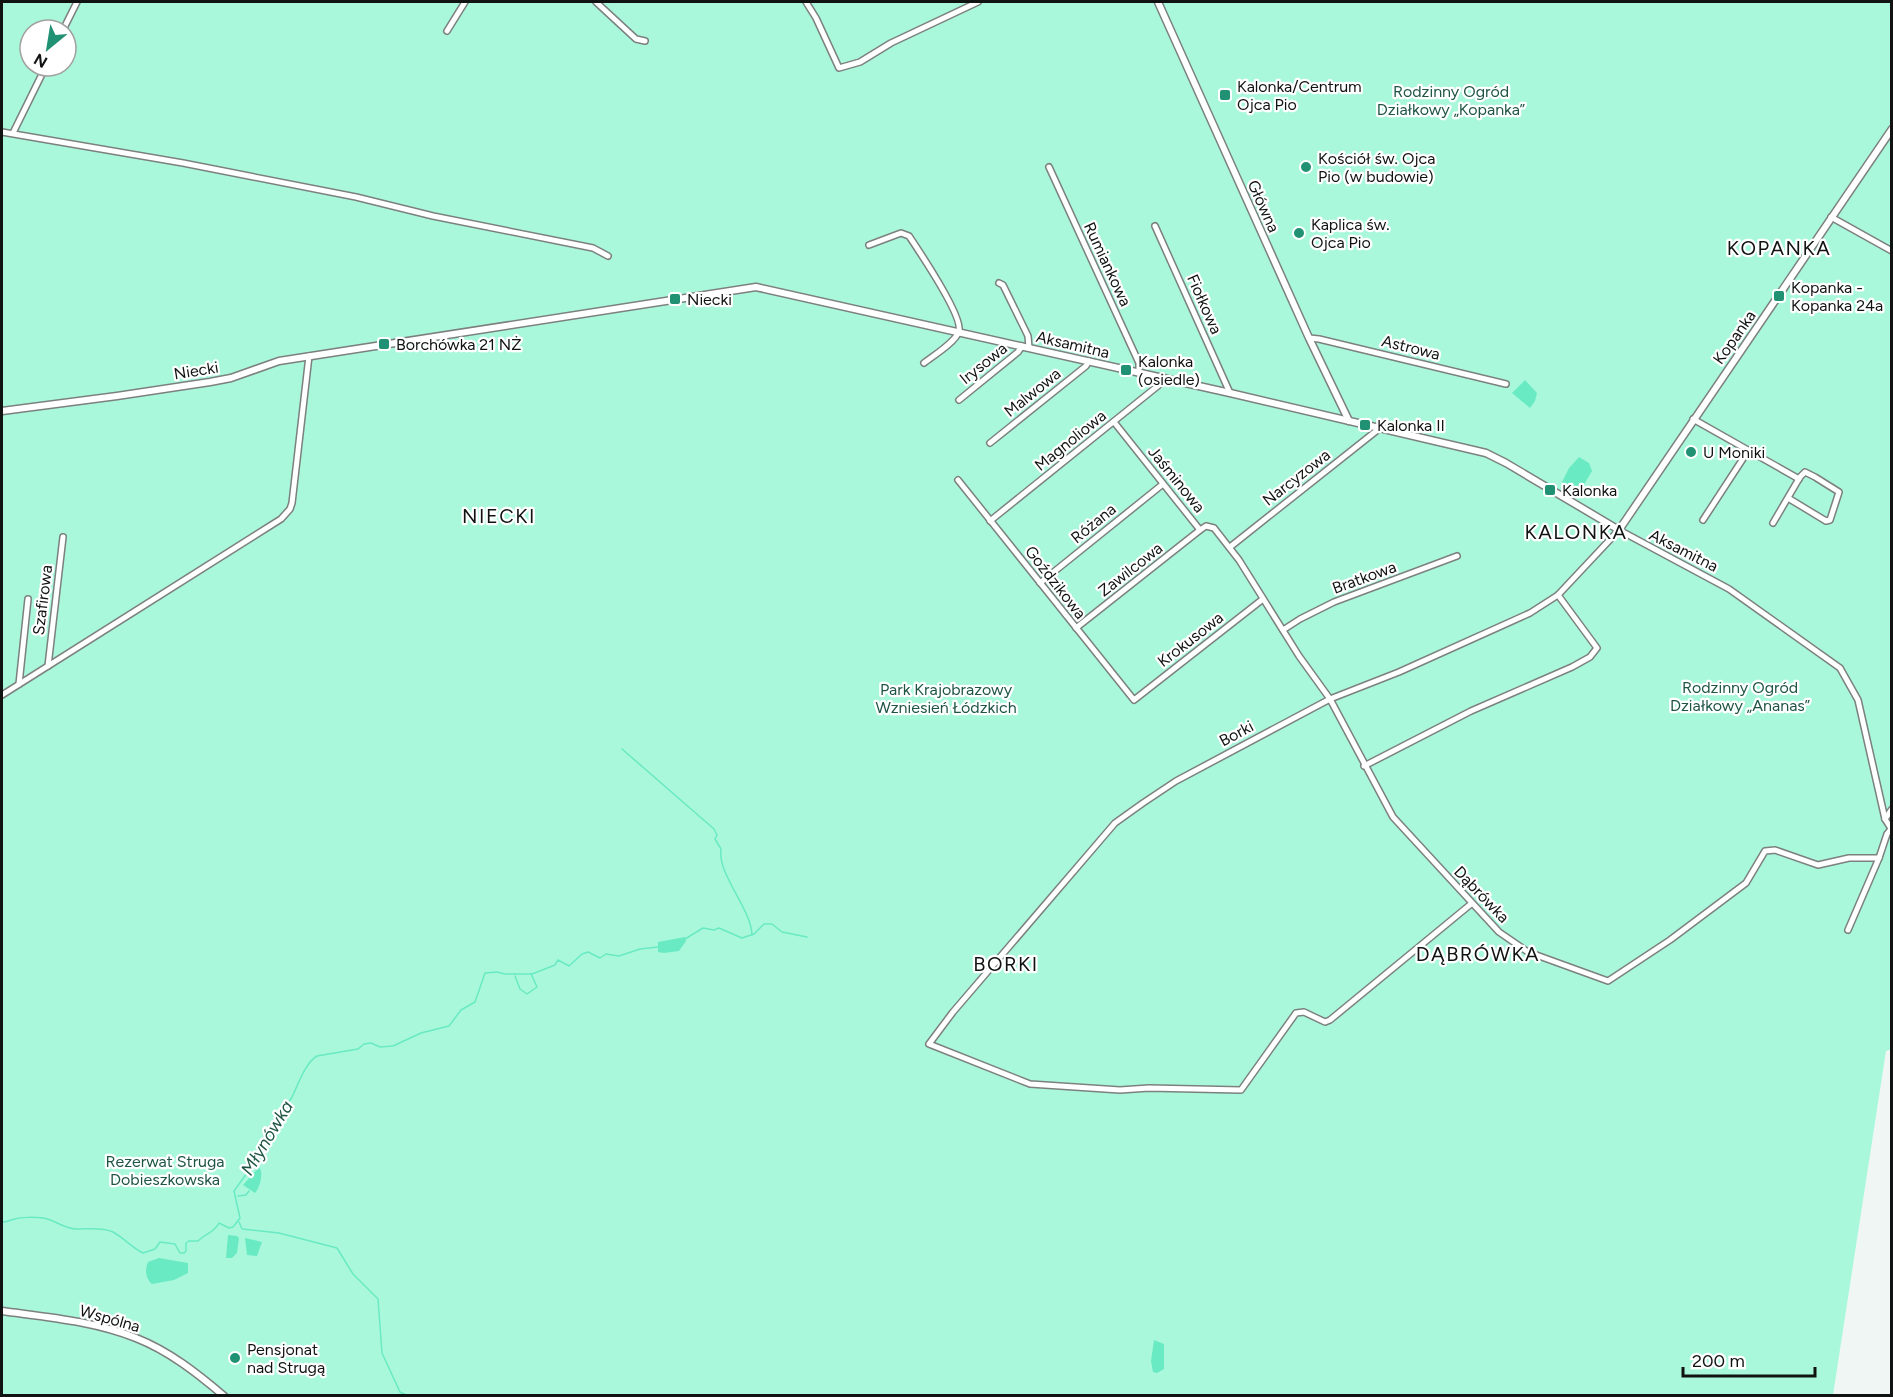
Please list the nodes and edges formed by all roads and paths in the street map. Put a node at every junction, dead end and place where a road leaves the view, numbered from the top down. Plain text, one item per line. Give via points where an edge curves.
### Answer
1 (77, 2) edge
2 (465, 2) edge
3 (597, 2) edge
4 (806, 2) edge
5 (978, 2) edge
6 (1158, 2) edge
7 (69, 18) edge
8 (447, 31) dead end
9 (645, 41) dead end
10 (40, 78) edge
11 (1892, 129) edge
12 (2, 132) edge
13 (14, 133) junction
14 (1049, 167) dead end
15 (1832, 218) junction
16 (1155, 226) dead end
17 (869, 245) dead end
18 (1892, 251) edge
19 (608, 256) dead end
20 (999, 283) dead end
21 (958, 332) junction
22 (1310, 338) junction
23 (1022, 346) junction
24 (1029, 348) junction
25 (309, 356) junction
26 (1089, 361) junction
27 (924, 363) dead end
28 (1139, 373) junction
29 (1164, 378) junction
30 (1506, 384) dead end
31 (1230, 393) junction
32 (959, 400) dead end
33 (2, 411) edge
34 (1693, 419) junction
35 (1349, 421) junction
36 (1114, 422) junction
37 (1380, 428) junction
38 (990, 443) dead end
39 (1749, 451) junction
40 (1799, 479) junction
41 (958, 480) dead end
42 (1163, 484) junction
43 (1788, 498) junction
44 (1703, 520) dead end
45 (990, 521) junction
46 (1773, 523) dead end
47 (1200, 530) junction
48 (1619, 530) junction
49 (63, 537) dead end
50 (1230, 547) junction
51 (1457, 556) dead end
52 (1040, 583) junction
53 (1558, 595) junction
54 (28, 599) dead end
55 (1263, 599) junction
56 (1076, 628) junction
57 (1283, 630) junction
58 (48, 666) junction
59 (19, 684) junction
60 (2, 695) edge
61 (1330, 699) junction
62 (1134, 700) joint
63 (1364, 766) junction
64 (1892, 809) edge
65 (1885, 819) junction
66 (1891, 830) edge
67 (1879, 858) junction
68 (1471, 904) junction
69 (1848, 930) dead end
70 (2, 1311) edge
71 (224, 1395) edge

1 - 7 street
2 - 8 street
3 - 9 street via 636,39
4 - 5 street via 839,68 860,62
6 - 22 street, Główna
10 - 13 street
11 - 15 street, Kopanka
12 - 13 street
13 - 19 street via 356,197 593,248
14 - 28 street, Rumiankowa via 1139,363
15 - 18 street
15 - 34 street, Kopanka
16 - 31 street, Fiołkowa
17 - 21 street via 901,233 909,236 943,289 958,322
20 - 24 street via 1028,336
21 - 23 street, Aksamitna
21 - 25 street, Niecki via 750,287
21 - 27 street
22 - 30 street, Astrowa
22 - 35 street, Główna
23 - 24 street, Aksamitna
23 - 32 street, Irysowa
24 - 26 street, Aksamitna
25 - 33 street, Niecki via 220,380
25 - 58 street via 292,503 286,514
26 - 28 street, Aksamitna
26 - 38 street, Malwowa
28 - 29 street, Aksamitna
29 - 31 street, Aksamitna
29 - 36 street, Magnoliowa
31 - 35 street, Aksamitna
34 - 39 street
34 - 48 street, Kopanka
35 - 37 street, Aksamitna
36 - 42 street, Jaśminowa
36 - 45 street, Magnoliowa
37 - 48 street, Aksamitna via 1489,454
37 - 50 street, Narcyzowa
39 - 40 street
39 - 44 street
40 - 43 street
40 - 43 street via 1805,472 1839,492 1830,520
41 - 45 street, Goździkowa
42 - 47 street, Jaśminowa
42 - 52 street, Różana
43 - 46 street
45 - 52 street, Goździkowa
47 - 50 street, Jaśminowa via 1206,526 1214,528
47 - 56 street, Zawilcowa
48 - 53 street, Borki
48 - 65 street, Aksamitna via 1729,589 1840,668 1858,700
49 - 58 street, Szafirowa
50 - 55 street, Jaśminowa
51 - 57 street, Bratkowa via 1334,602
52 - 56 street, Goździkowa
53 - 61 street, Borki via 1484,635
53 - 63 street via 1596,648 1590,657 1471,711
54 - 59 street
55 - 57 street, Jaśminowa
55 - 62 street, Krokusowa
56 - 62 street, Goździkowa
57 - 61 street, Dąbrówka
58 - 59 street
59 - 60 street
61 - 63 street, Dąbrówka
61 - 68 street, Borki via 1176,781 1115,823 929,1044 1030,1084 1120,1090 1241,1090 1296,1013 1330,1020
63 - 68 street, Dąbrówka via 1393,817
64 - 65 street
65 - 66 street, Aksamitna
66 - 67 street
67 - 68 street, Dąbrówka via 1849,858 1818,865 1767,849 1746,883 1608,981 1528,952 1499,933
67 - 69 street
70 - 71 street, Wspólna via 123,1333 170,1356

